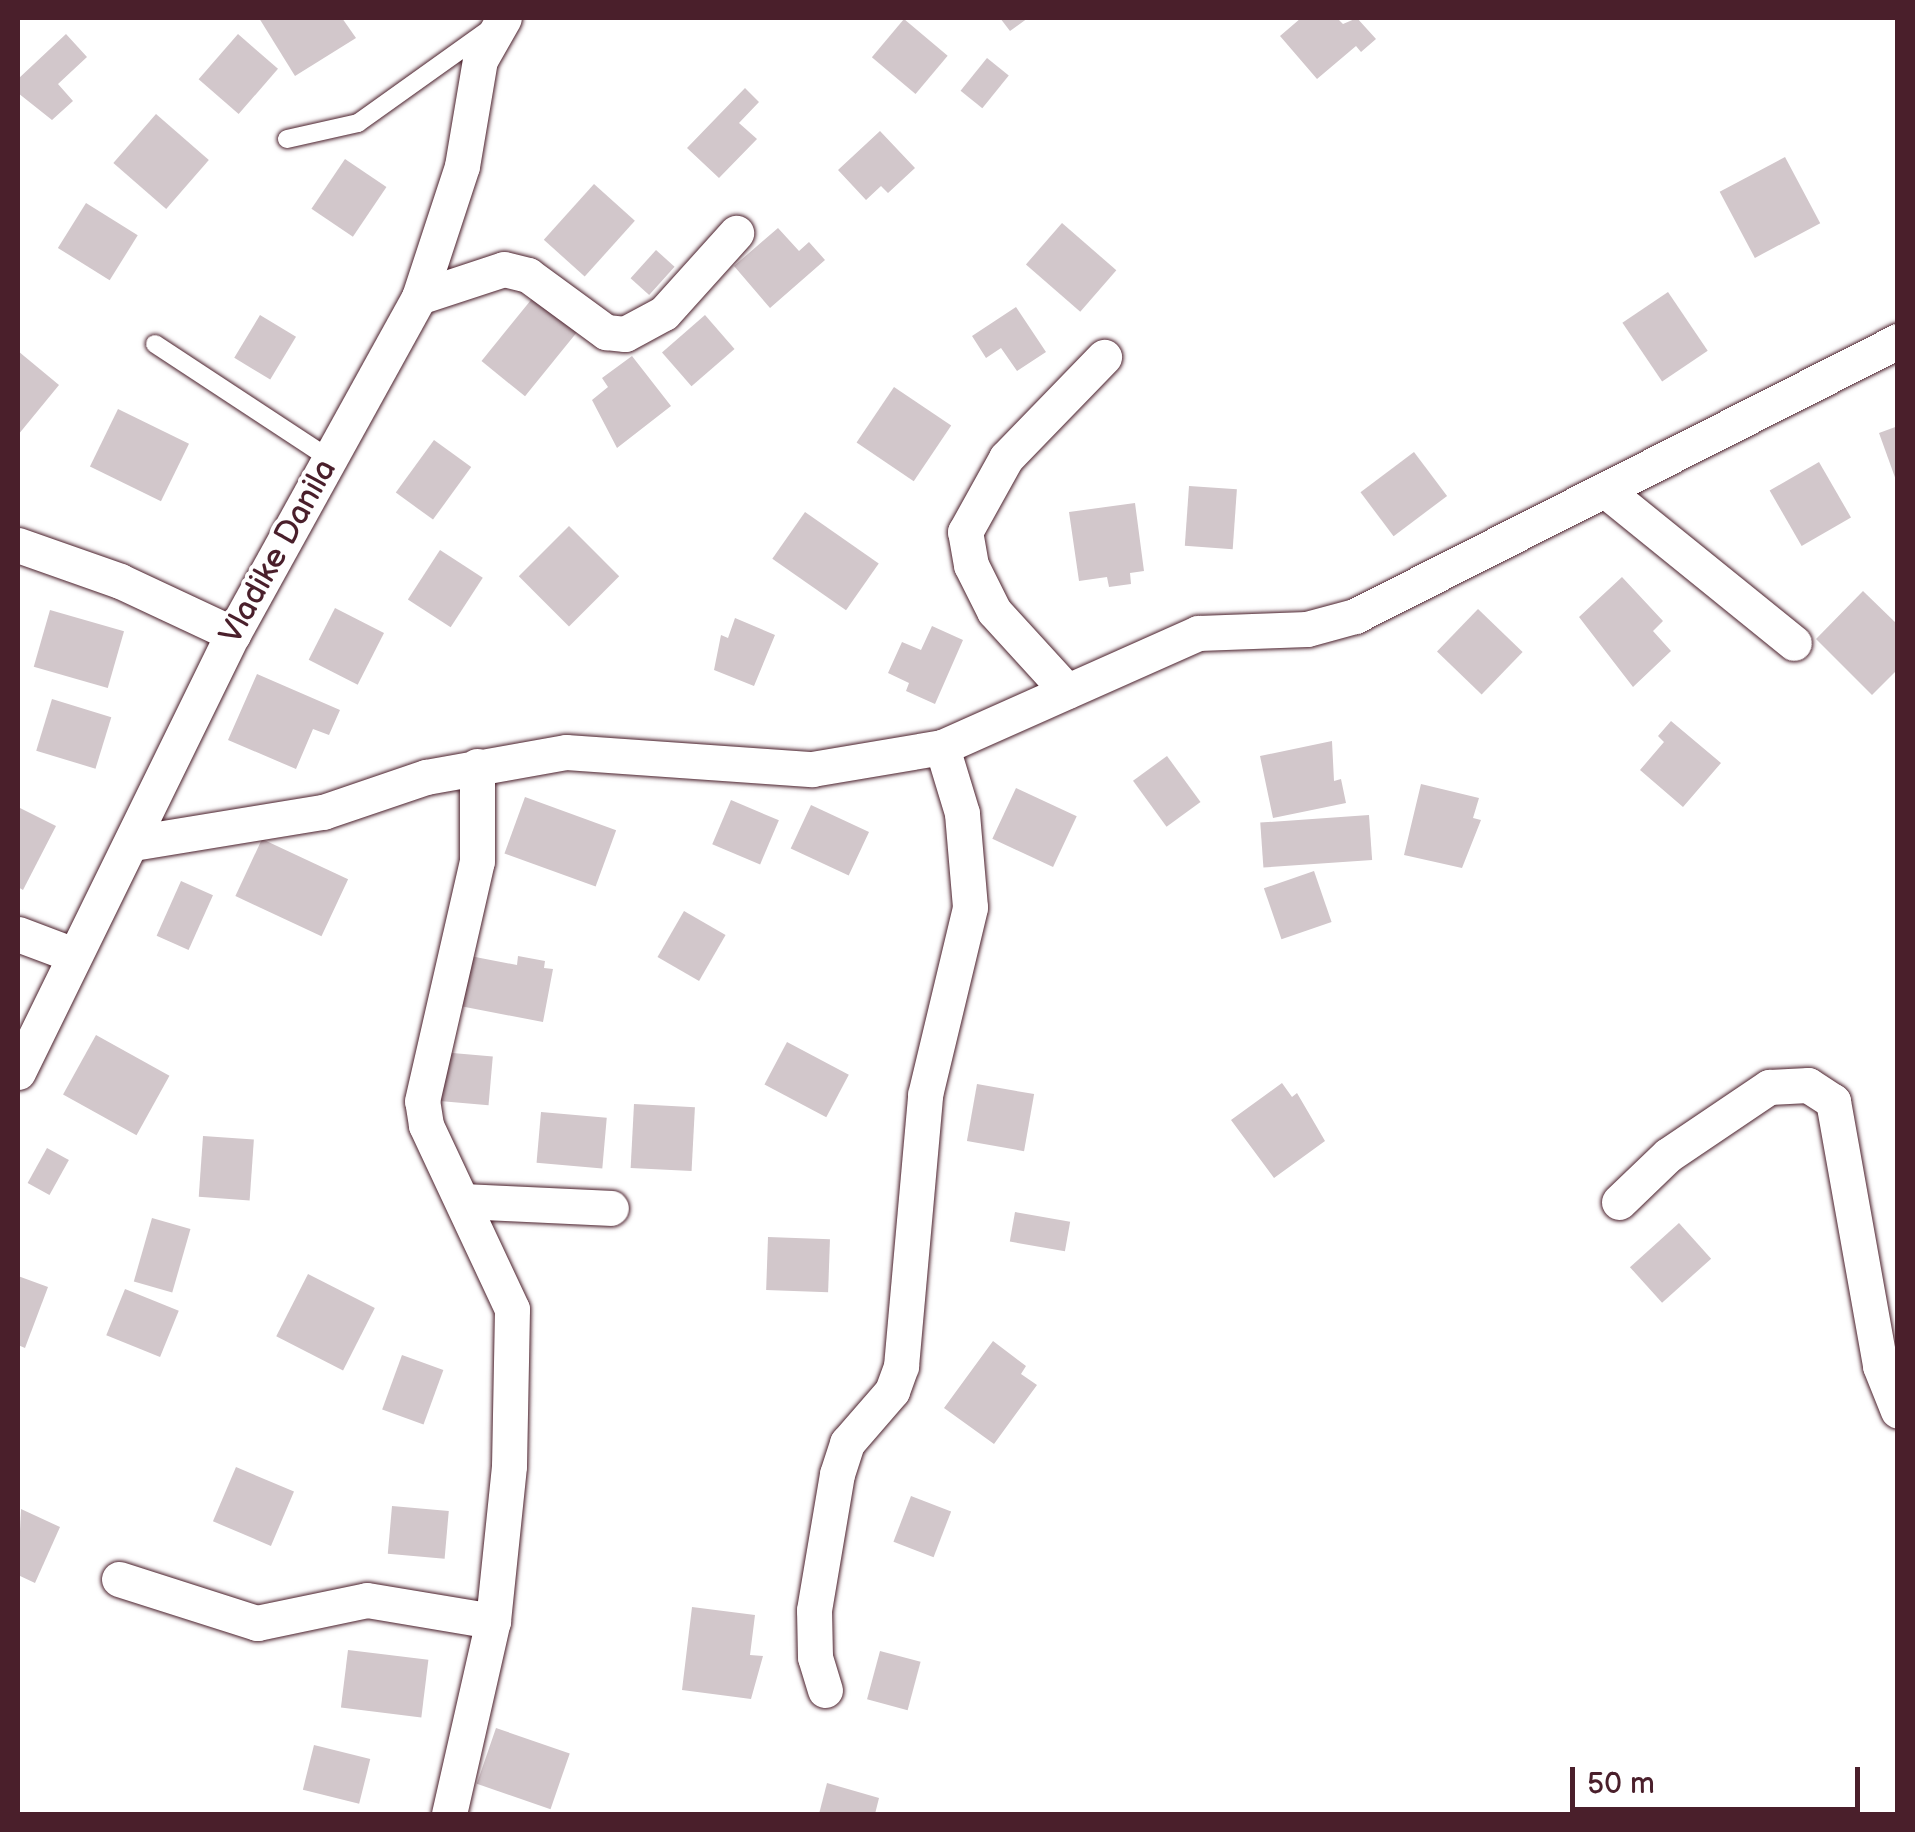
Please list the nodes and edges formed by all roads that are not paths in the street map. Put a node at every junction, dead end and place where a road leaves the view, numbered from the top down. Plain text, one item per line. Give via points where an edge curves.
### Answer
1 (500, 20) edge
2 (287, 139) dead end
3 (736, 233) dead end
4 (419, 297) junction
5 (1898, 340) edge
6 (156, 344) dead end
7 (1104, 357) dead end
8 (330, 459) junction
9 (1605, 490) junction
10 (18, 545) edge
11 (233, 634) junction
12 (1794, 643) dead end
13 (1067, 691) junction
14 (942, 747) junction
15 (477, 766) junction
16 (133, 843) junction
17 (18, 934) edge
18 (74, 955) junction
19 (18, 1072) edge
20 (464, 1201) junction
21 (1619, 1202) dead end
22 (611, 1208) dead end
23 (1898, 1412) edge
24 (119, 1579) dead end
25 (493, 1621) junction
26 (825, 1690) dead end
27 (450, 1814) edge

1 - 2 lane via 358,123
1 - 4 street, Vladike Danila via 480,60 462,166
3 - 4 street via 664,313 625,334 606,332 528,275 504,270
4 - 8 street, Vladike Danila
5 - 9 street
6 - 8 lane
7 - 13 street via 1006,458 965,532 971,565 994,611
8 - 11 street, Vladike Danila
9 - 12 street
9 - 13 street via 1355,616 1307,630 1198,633
10 - 11 street via 120,581
11 - 16 street, Vladike Danila
13 - 14 street
14 - 15 street via 812,769 566,752
14 - 26 street via 970,866 968,922 925,1094 901,1366 892,1390 847,1443 837,1474 814,1610 815,1657
15 - 16 street via 323,812
15 - 20 street via 478,861 422,1101 426,1125
16 - 18 street, Vladike Danila
17 - 18 street
18 - 19 street, Vladike Danila
20 - 22 street
20 - 25 street via 512,1310 509,1466
21 - 23 street via 1668,1155 1769,1086 1808,1085 1833,1101 1880,1366
24 - 25 street via 257,1623 367,1600
25 - 27 street

